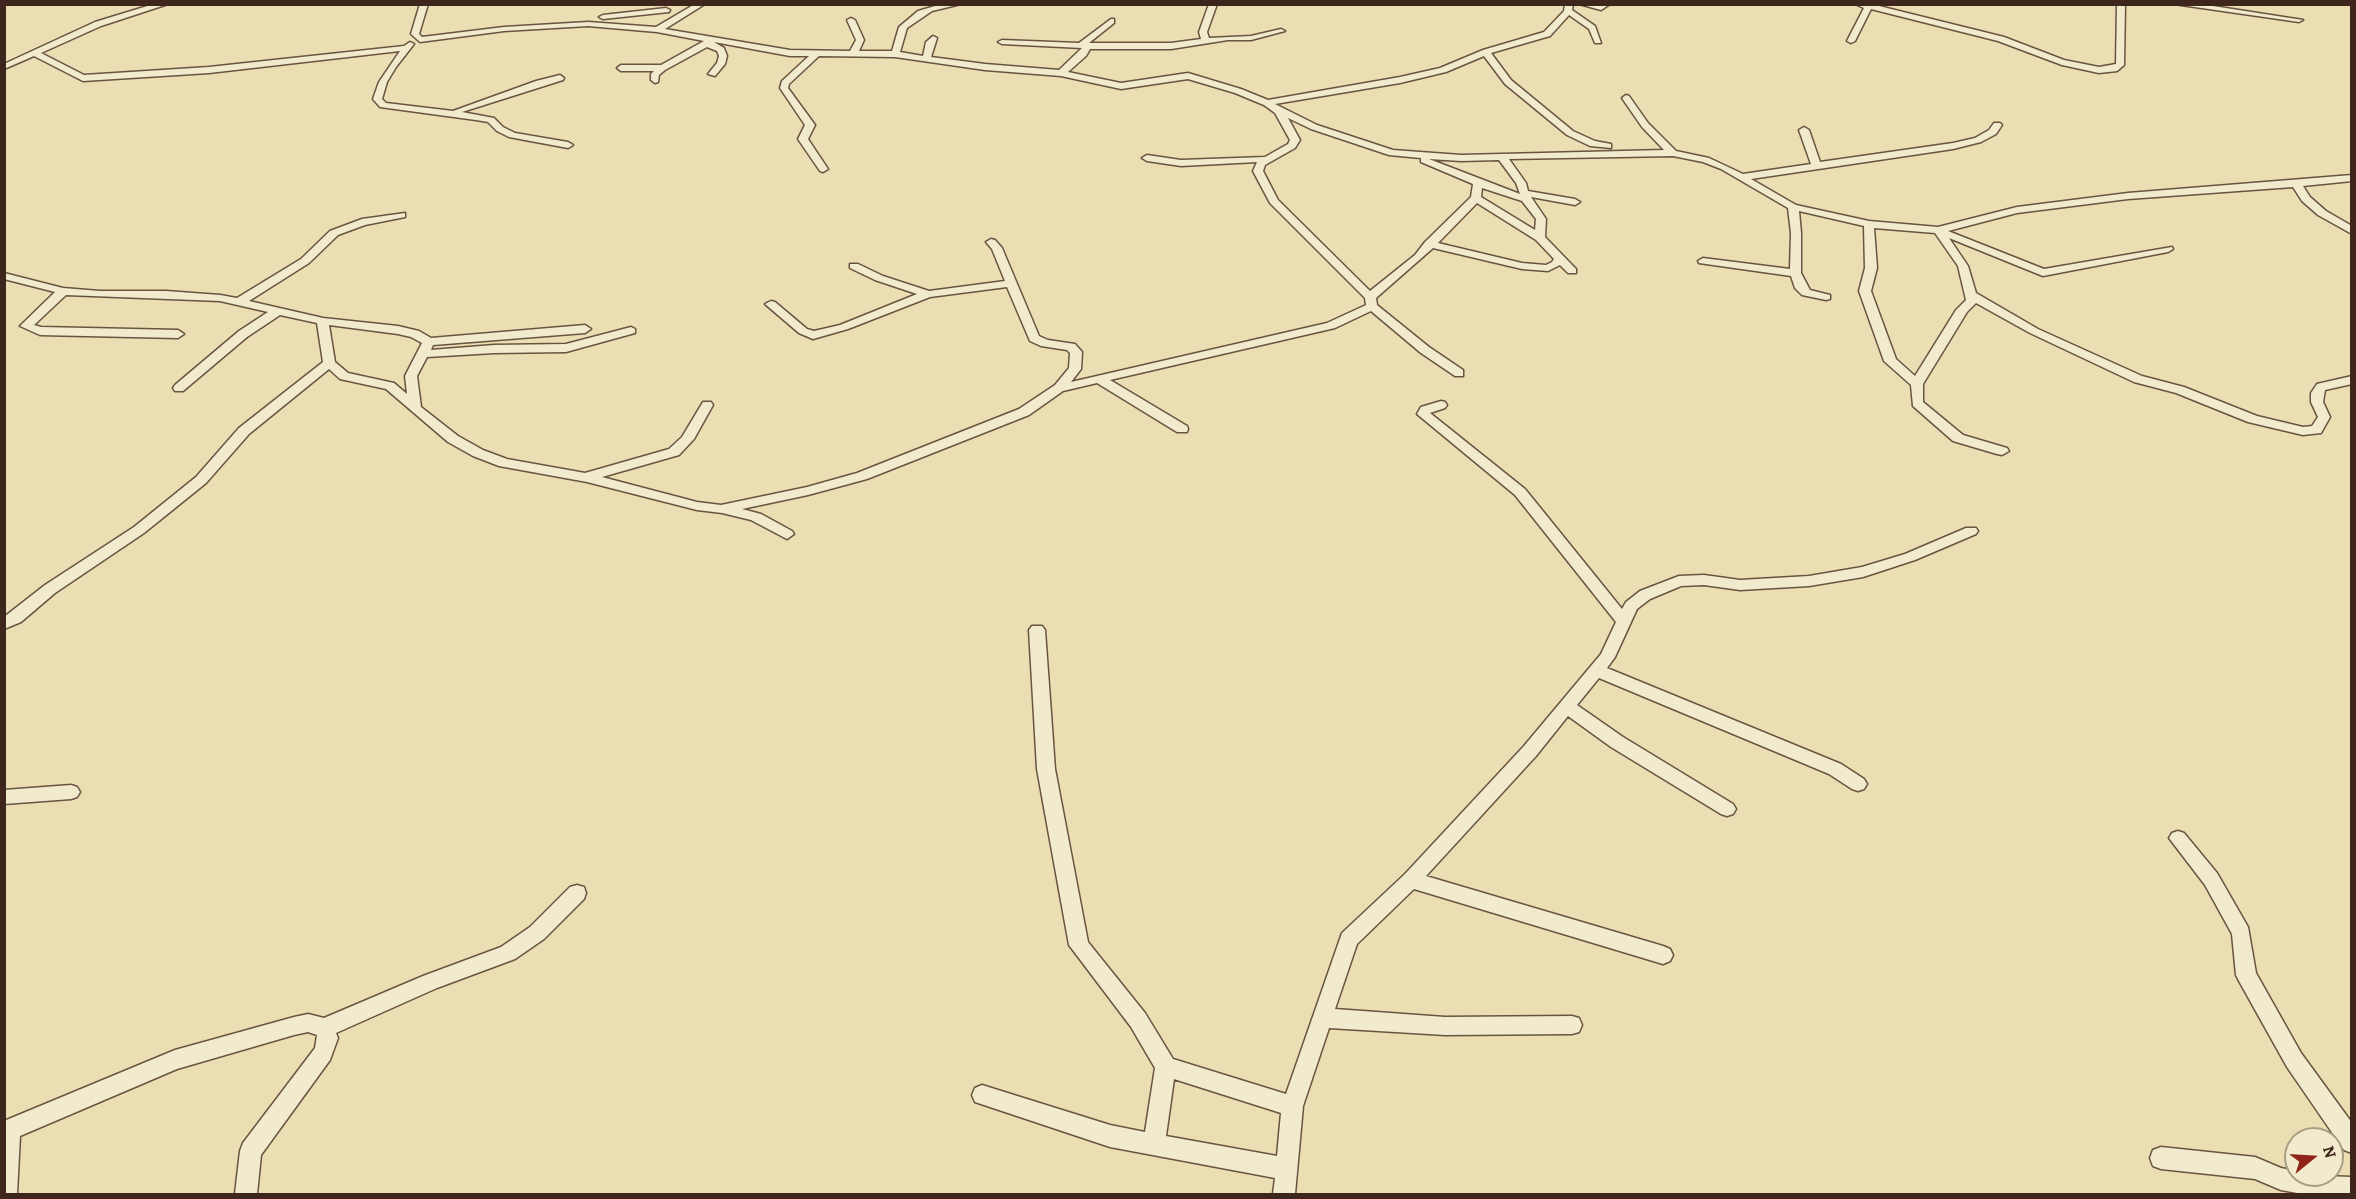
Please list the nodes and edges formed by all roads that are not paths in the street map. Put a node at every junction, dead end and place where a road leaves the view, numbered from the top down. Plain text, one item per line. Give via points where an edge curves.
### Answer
1 (164, 4) edge
2 (424, 4) edge
3 (701, 4) edge
4 (957, 4) edge
5 (1213, 4) edge
6 (1583, 4) edge
7 (1606, 4) edge
8 (2121, 4) edge
9 (2178, 4) edge
10 (1864, 6) edge
11 (1568, 8) edge
12 (666, 10) dead end
13 (851, 20) dead end
14 (2299, 20) dead end
15 (1111, 21) dead end
16 (541, 26) junction
17 (657, 30) junction
18 (1281, 31) dead end
19 (933, 38) dead end
20 (417, 39) junction
21 (1205, 40) junction
22 (709, 41) junction
23 (1598, 41) dead end
24 (1851, 41) dead end
25 (1002, 42) dead end
26 (1084, 46) junction
27 (406, 48) junction
28 (854, 52) junction
29 (1486, 52) junction
30 (36, 54) junction
31 (816, 54) junction
32 (895, 54) junction
33 (927, 58) junction
34 (4, 67) edge
35 (621, 68) dead end
36 (663, 68) junction
37 (1061, 73) junction
38 (712, 74) dead end
39 (560, 78) dead end
40 (655, 80) dead end
41 (1626, 98) dead end
42 (1267, 103) junction
43 (1279, 111) junction
44 (446, 114) junction
45 (1997, 125) dead end
46 (1804, 130) dead end
47 (568, 145) dead end
48 (1635, 152) junction
49 (1673, 153) junction
50 (1416, 156) junction
51 (1502, 157) junction
52 (1147, 158) dead end
53 (1265, 160) junction
54 (1817, 167) junction
55 (823, 169) dead end
56 (1742, 177) junction
57 (2352, 178) edge
58 (1478, 183) junction
59 (2296, 184) junction
60 (1525, 196) junction
61 (1476, 198) junction
62 (1575, 202) dead end
63 (1793, 207) junction
64 (401, 214) dead end
65 (1869, 224) junction
66 (1938, 230) junction
67 (2352, 231) edge
68 (1540, 238) junction
69 (992, 242) dead end
70 (1429, 244) junction
71 (2168, 249) dead end
72 (1559, 259) junction
73 (1703, 261) dead end
74 (854, 266) dead end
75 (1572, 271) dead end
76 (1795, 273) junction
77 (4, 276) edge
78 (1012, 283) junction
79 (63, 291) junction
80 (928, 294) junction
81 (1971, 295) junction
82 (1826, 297) dead end
83 (1371, 301) junction
84 (241, 302) junction
85 (771, 304) dead end
86 (276, 312) junction
87 (323, 321) junction
88 (585, 329) dead end
89 (631, 331) dead end
90 (178, 334) dead end
91 (427, 348) junction
92 (330, 363) junction
93 (1459, 373) dead end
94 (1101, 380) junction
95 (2352, 380) edge
96 (1917, 384) junction
97 (179, 388) dead end
98 (1059, 388) junction
99 (707, 405) dead end
100 (1441, 405) dead end
101 (415, 408) junction
102 (1182, 429) dead end
103 (2002, 452) dead end
104 (587, 478) junction
105 (721, 509) junction
106 (1971, 531) dead end
107 (787, 534) dead end
108 (1624, 622) junction
109 (4, 624) edge
110 (1037, 630) dead end
111 (1596, 670) junction
112 (1566, 706) junction
113 (1858, 784) dead end
114 (71, 792) dead end
115 (4, 796) edge
116 (1727, 809) dead end
117 (2178, 838) dead end
118 (1411, 880) junction
119 (577, 893) dead end
120 (1663, 956) dead end
121 (1323, 1018) junction
122 (1572, 1025) dead end
123 (324, 1028) junction
124 (1166, 1068) junction
125 (982, 1095) dead end
126 (1292, 1106) junction
127 (7, 1131) edge
128 (2352, 1142) edge
129 (1154, 1145) junction
130 (2161, 1158) dead end
131 (1287, 1169) junction
132 (2352, 1188) edge
133 (6, 1194) edge
134 (246, 1194) edge
135 (1284, 1194) edge

1 - 30 street via 98,24
2 - 20 street
3 - 17 street
4 - 32 street via 930,9 903,27
5 - 21 street via 1203,32
6 - 7 street via 1600,8
8 - 10 street via 2120,64 2114,69 2099,70 2071,65 2001,39
9 - 14 street
10 - 24 street
11 - 23 street via 1592,28
11 - 29 street via 1547,34
12 - 16 street
13 - 28 street via 860,40
15 - 26 street
16 - 17 street via 588,24
16 - 20 street
17 - 22 street
18 - 21 street via 1251,38
19 - 33 street
20 - 27 street
21 - 26 street via 1171,46
22 - 31 street
22 - 36 street
22 - 38 street via 723,56
25 - 26 street
26 - 37 street via 1083,54
27 - 30 street via 209,70 83,78
27 - 44 street via 377,99 383,105
28 - 31 street
28 - 32 street
29 - 42 street via 1422,75
29 - 48 street via 1508,82 1570,133 1593,144
30 - 34 street
31 - 55 street via 784,88 807,118 810,125 803,139
32 - 33 street
33 - 37 street
35 - 36 street
36 - 40 street via 655,74
37 - 42 street via 1128,86 1188,76
39 - 44 street
41 - 49 street via 1645,125
42 - 43 street
43 - 50 street via 1354,141
43 - 53 street via 1294,140 1292,146
44 - 47 street via 491,120 512,135
45 - 54 street via 1994,132 1953,147
46 - 54 street
48 - 49 street
48 - 51 street
49 - 56 street via 1706,160
50 - 51 street
50 - 58 street
51 - 60 street via 1521,183
52 - 53 street via 1181,163
53 - 83 street via 1258,171 1274,201
54 - 56 street
56 - 63 street
57 - 59 street
58 - 60 street via 1505,194
58 - 61 street
59 - 66 street via 2106,198 2017,210
59 - 67 street via 2322,213
60 - 62 street
60 - 68 street via 1540,219
61 - 68 street
61 - 70 street
63 - 65 street
63 - 76 street
64 - 84 street via 334,233 305,261
65 - 66 street
65 - 96 street via 1871,268 1866,291 1890,361
66 - 71 street via 2043,273
66 - 81 street via 1963,266
68 - 72 street
69 - 78 street
70 - 72 street via 1522,266 1548,268
70 - 83 street
72 - 75 street
73 - 76 street
74 - 80 street
76 - 82 street via 1806,293
77 - 79 street
78 - 80 street
78 - 98 street via 1034,339 1071,347 1076,352 1075,369
79 - 84 street via 166,294
79 - 90 street via 26,326 40,331
80 - 85 street via 813,335
81 - 95 street via 2034,331 2138,379 2180,390 2253,419 2303,431 2316,430 2324,417 2317,402 2321,387
81 - 96 street via 1972,301 1962,310
83 - 93 street via 1425,350
83 - 94 street via 1331,327
84 - 86 street
86 - 87 street
86 - 97 street via 243,334
87 - 91 street via 415,334
87 - 92 street
88 - 91 street
89 - 91 street via 566,348
91 - 101 street via 411,376
92 - 101 street via 344,376 390,386
92 - 109 street via 244,431 201,480 140,530
94 - 98 street
94 - 102 street
96 - 103 street via 1917,403 1958,438
98 - 105 street via 1024,412 862,476
99 - 104 street via 687,440 675,452
100 - 108 street via 1423,414 1520,492
101 - 104 street via 453,439 478,453 504,463
104 - 105 street
105 - 107 street via 756,517
106 - 108 street via 1863,572 1809,581 1740,585 1679,581 1645,595 1631,606
108 - 111 street
110 - 124 street via 1046,769 1079,945 1138,1020
111 - 112 street
111 - 113 street via 1834,769
112 - 116 street
112 - 118 street via 1530,751
114 - 115 street
117 - 128 street via 2211,879 2241,933 2246,975 2289,1051
118 - 120 street
118 - 121 street via 1349,939
119 - 123 street via 537,933 508,953
121 - 122 street via 1445,1026
121 - 126 street
123 - 127 street via 308,1023 294,1026 175,1060
123 - 134 street via 328,1038 323,1053 251,1151
124 - 126 street
124 - 129 street
125 - 129 street via 1110,1136
126 - 131 street
127 - 133 street
129 - 131 street
130 - 132 street via 2254,1168 2321,1187
131 - 135 street

